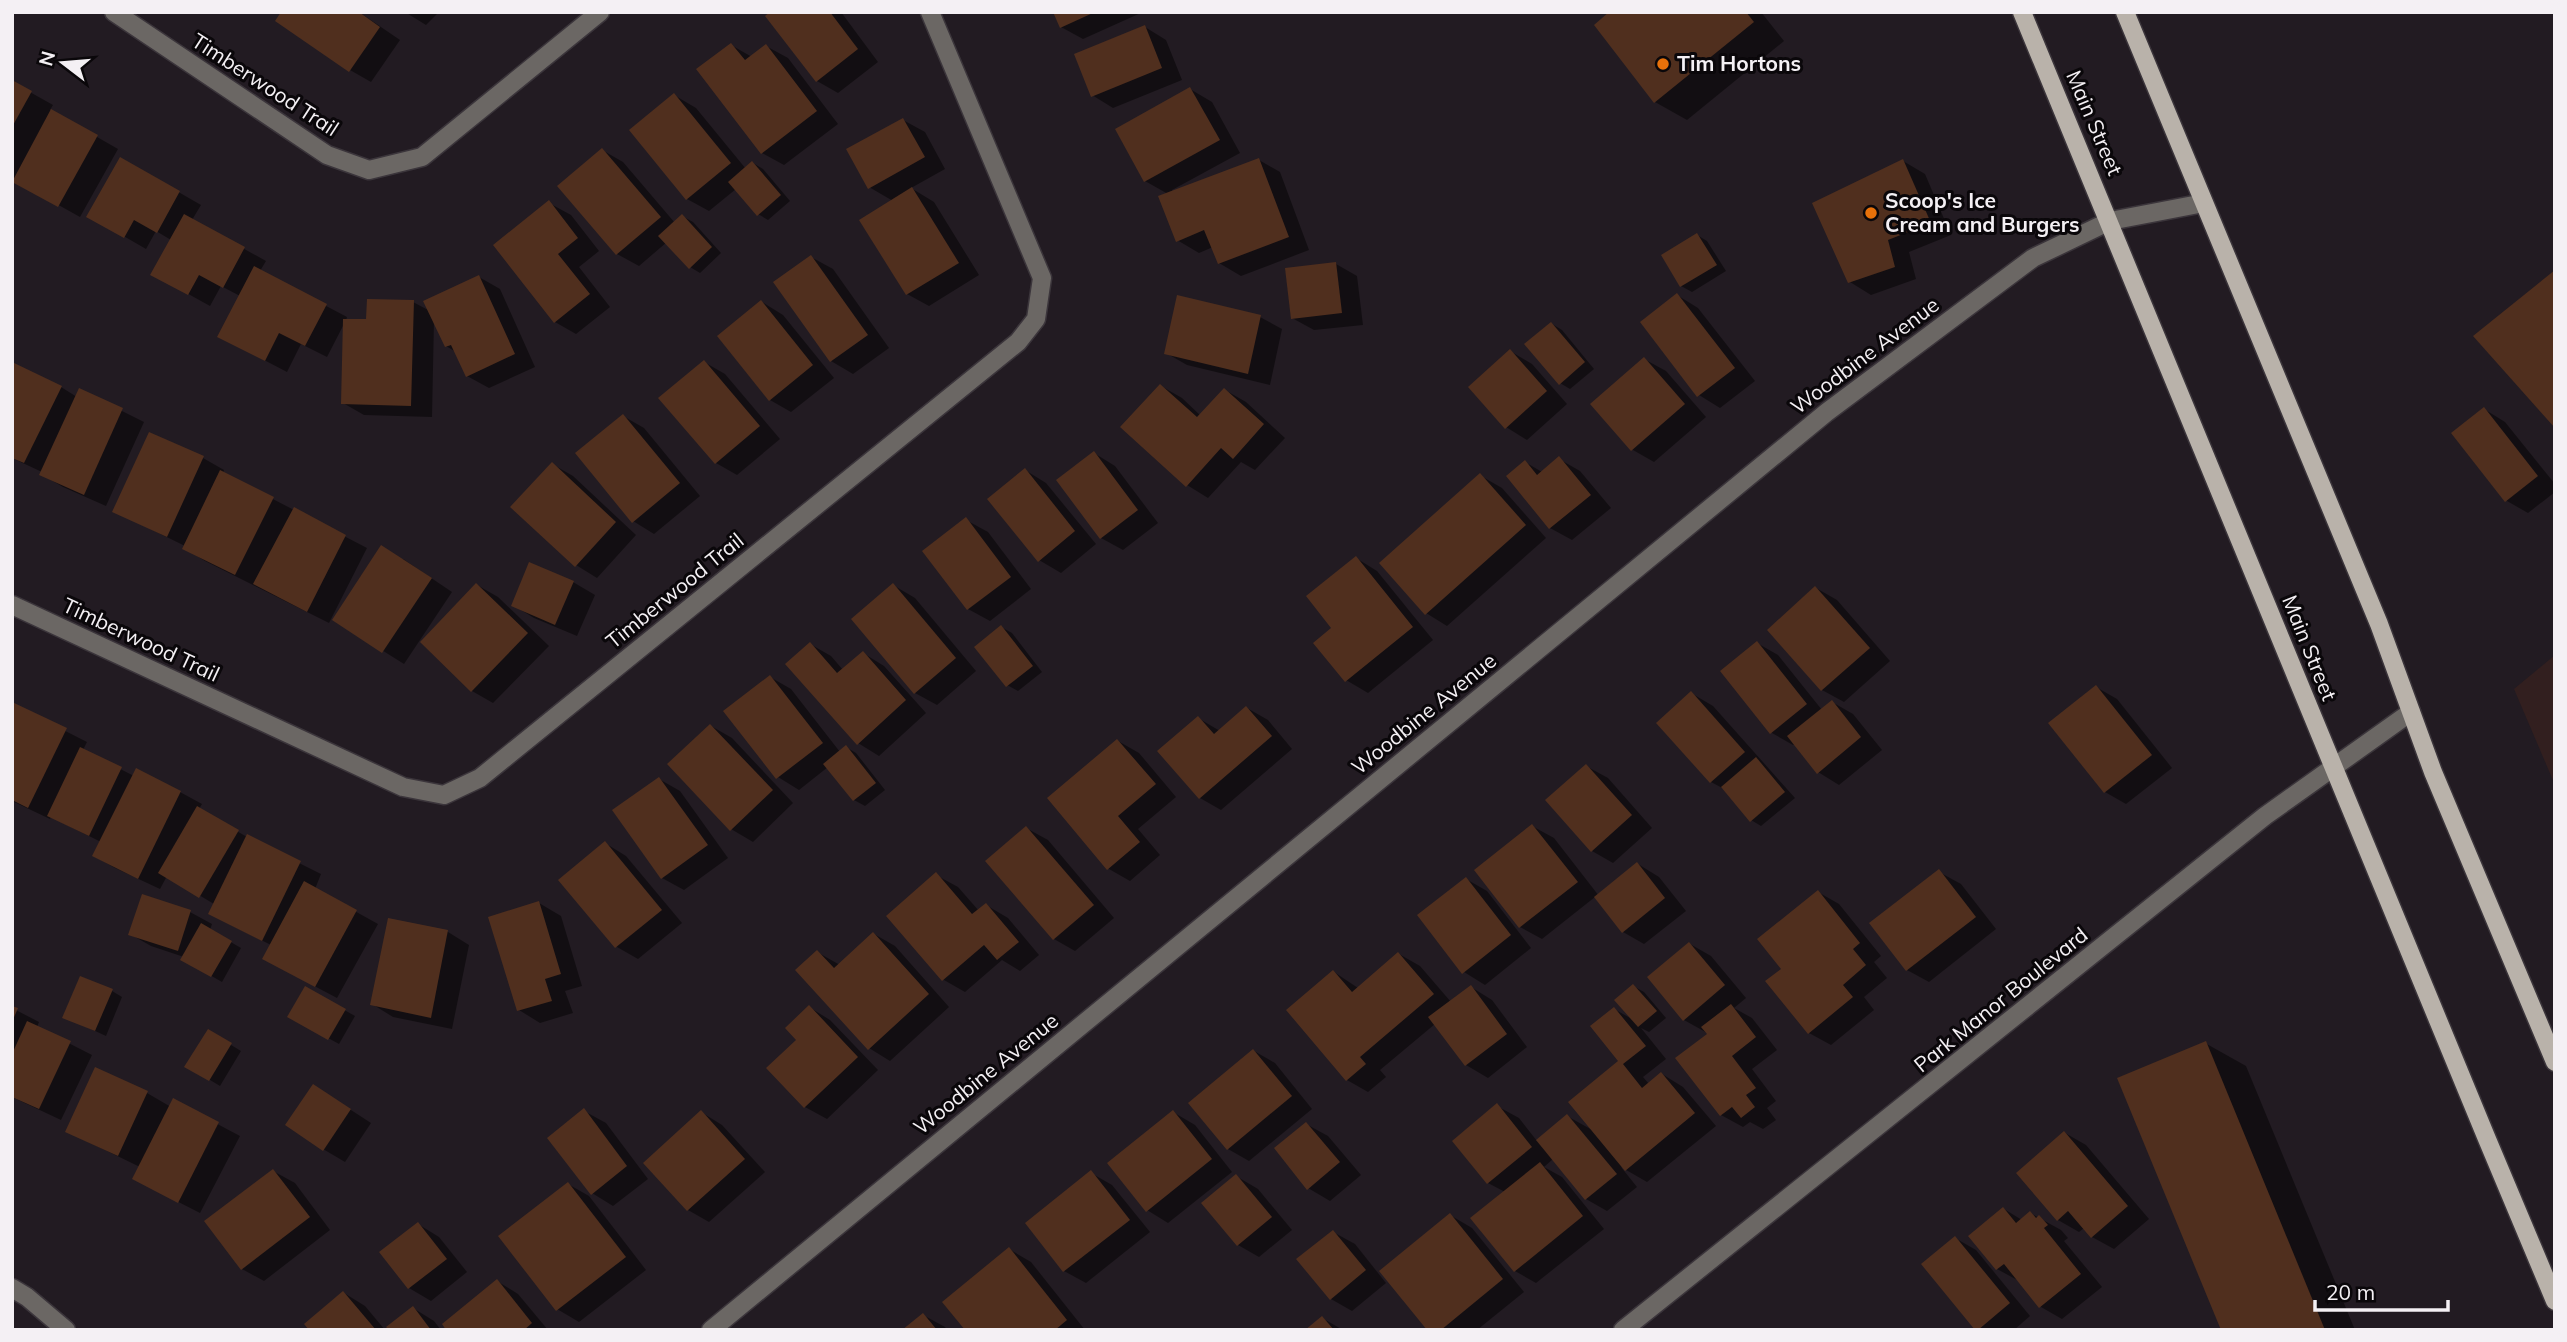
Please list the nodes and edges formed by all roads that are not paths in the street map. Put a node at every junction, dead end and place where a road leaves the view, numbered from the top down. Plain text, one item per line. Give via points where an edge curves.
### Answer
1 (114, 12) edge
2 (600, 12) edge
3 (930, 12) edge
4 (2022, 12) edge
5 (2125, 12) edge
6 (2204, 203) junction
7 (2110, 221) junction
8 (12, 604) edge
9 (2411, 712) junction
10 (2333, 769) junction
11 (2555, 1062) edge
12 (12, 1288) edge
13 (2555, 1301) edge
14 (66, 1330) edge
15 (711, 1330) edge
16 (1623, 1330) edge

1 - 2 street, Timberwood Trail via 327,155 369,170 422,157
3 - 8 street, Timberwood Trail via 1042,278 1036,319 1018,342 480,778 444,795 403,787
4 - 7 main road, Main Street
5 - 6 main road
6 - 7 street, Woodbine Avenue
6 - 9 main road via 2379,624
7 - 10 main road, Main Street
7 - 15 street, Woodbine Avenue via 2033,258 1827,412
9 - 10 street, Park Manor Boulevard
9 - 11 main road
10 - 13 main road, Main Street
10 - 16 street, Park Manor Boulevard via 2265,817
12 - 14 street

